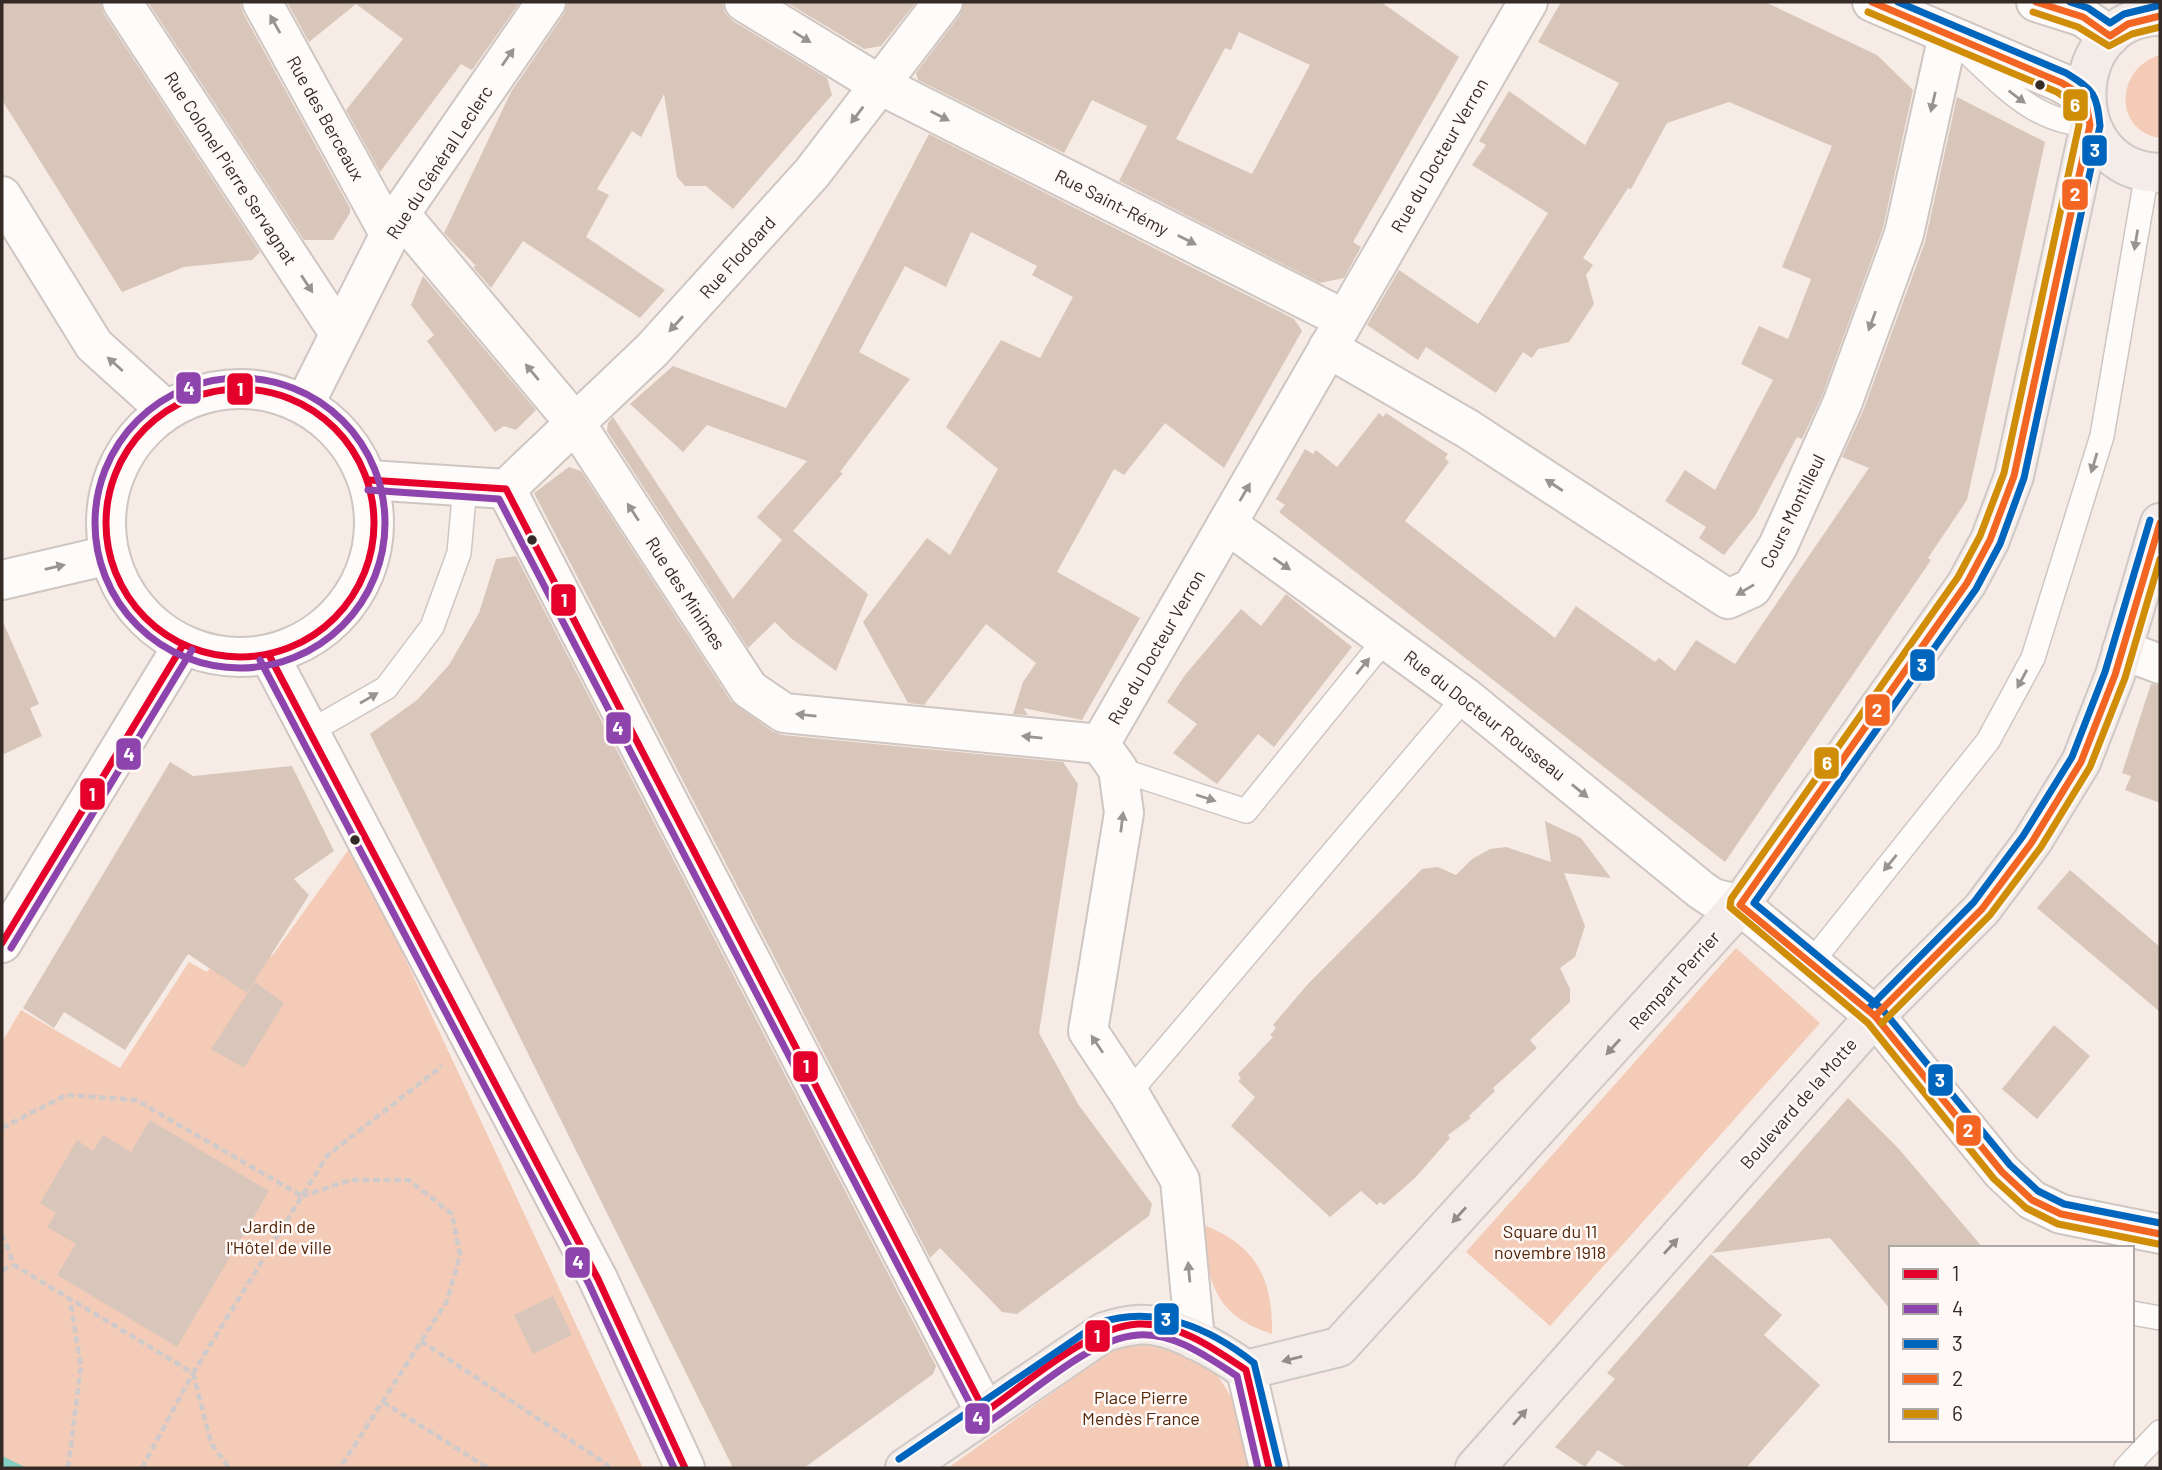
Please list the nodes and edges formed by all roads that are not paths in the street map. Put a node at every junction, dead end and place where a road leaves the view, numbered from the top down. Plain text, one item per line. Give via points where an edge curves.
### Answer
1 (122, 2) edge
2 (262, 2) edge
3 (546, 2) edge
4 (744, 2) edge
5 (943, 2) edge
6 (1528, 2) edge
7 (1872, 2) edge
8 (2036, 2) edge
9 (2128, 20) edge
10 (1948, 35) junction
11 (880, 85) junction
12 (2088, 111) junction
13 (2154, 173) edge
14 (2, 196) edge
15 (395, 224) junction
16 (340, 334) junction
17 (1336, 334) junction
18 (305, 403) junction
19 (166, 410) junction
20 (576, 425) junction
21 (369, 480) junction
22 (465, 486) junction
23 (506, 489) junction
24 (2160, 523) edge
25 (1227, 524) junction
26 (109, 555) junction
27 (2, 580) edge
28 (1387, 638) junction
29 (183, 645) junction
30 (2122, 650) junction
31 (269, 655) junction
32 (2160, 664) edge
33 (1465, 697) junction
34 (309, 732) junction
35 (1109, 757) junction
36 (1740, 905) junction
37 (2, 943) edge
38 (1811, 963) junction
39 (1875, 1016) junction
40 (1129, 1093) junction
41 (2160, 1234) edge
42 (2134, 1312) edge
43 (2160, 1318) edge
44 (1195, 1340) junction
45 (1246, 1370) junction
46 (985, 1412) junction
47 (2160, 1432) edge
48 (685, 1468) edge
49 (905, 1468) edge
50 (1269, 1468) edge
51 (1475, 1468) edge
52 (2126, 1468) edge

1 -> 16 street, Rue Colonel Pierre Servagnat
15 -> 2 street, Rue des Berceaux
15 -> 3 street, Rue du Général Leclerc
4 -> 11 street, Rue Saint-Rémy
5 - 11 street, Rue Flodoard
6 - 17 street, Rue du Docteur Verron
7 - 10 street
8 - 9 street via 2083,17
9 - 12 main road, Rempart Perrier via 2096,54 2087,75
10 -> 12 street via 2062,83
10 -> 17 street, Cours Montilleul via 1904,234 1842,404 1778,546 1752,588 1728,599 1468,429
11 -> 17 street, Rue Saint-Rémy
11 -> 20 street, Rue Flodoard via 803,184 652,350
12 - 13 main road via 2104,147 2123,163
12 - 36 main road, Rempart Perrier via 2014,476 1990,540 1967,583
13 -> 38 lane via 2102,436 2033,658 1988,741
19 -> 14 street via 94,345
15 - 16 street, Rue du Général Leclerc
20 -> 15 street, Rue des Minimes
16 - 18 street, Rue du Général Leclerc
25 -> 17 street, Rue du Docteur Verron
18 - 19 street via 270,391 234,387 198,394
18 - 21 street via 347,440
19 - 26 street via 135,438 114,474 106,514
20 - 23 street, Rue Flodoard
35 -> 20 street, Rue des Minimes via 784,713 749,689
21 - 22 street
21 - 31 street via 375,524 368,569 345,608 311,638
22 - 23 street
34 -> 22 lane via 386,688 432,627 459,553
23 - 46 street
24 - 30 main road, Boulevard de la Motte
25 -> 28 street, Rue du Docteur Rousseau
25 - 35 street, Rue du Docteur Verron
27 -> 26 street
26 - 29 street via 125,592 149,623
28 - 33 street, Rue du Docteur Rousseau
35 -> 28 lane via 1246,811
29 - 31 street via 225,657
29 - 37 street
30 - 32 street
30 - 39 main road, Boulevard de la Motte via 2081,762 2032,842 1982,909
31 - 34 street
33 -> 36 street, Rue du Docteur Rousseau via 1701,890
33 - 40 lane
34 - 48 street via 598,1279
40 -> 35 street via 1088,1031 1124,813
36 - 38 street
36 -> 45 main road, Rempart Perrier via 1339,1347
38 - 39 street
39 - 41 street via 2001,1172 2032,1200 2061,1214
51 -> 39 main road, Boulevard de la Motte
44 -> 40 street via 1180,1180
42 - 43 lane
44 - 45 main road
44 - 46 main road via 1139,1324 1104,1332
45 - 50 street
46 - 49 main road
47 - 52 lane

